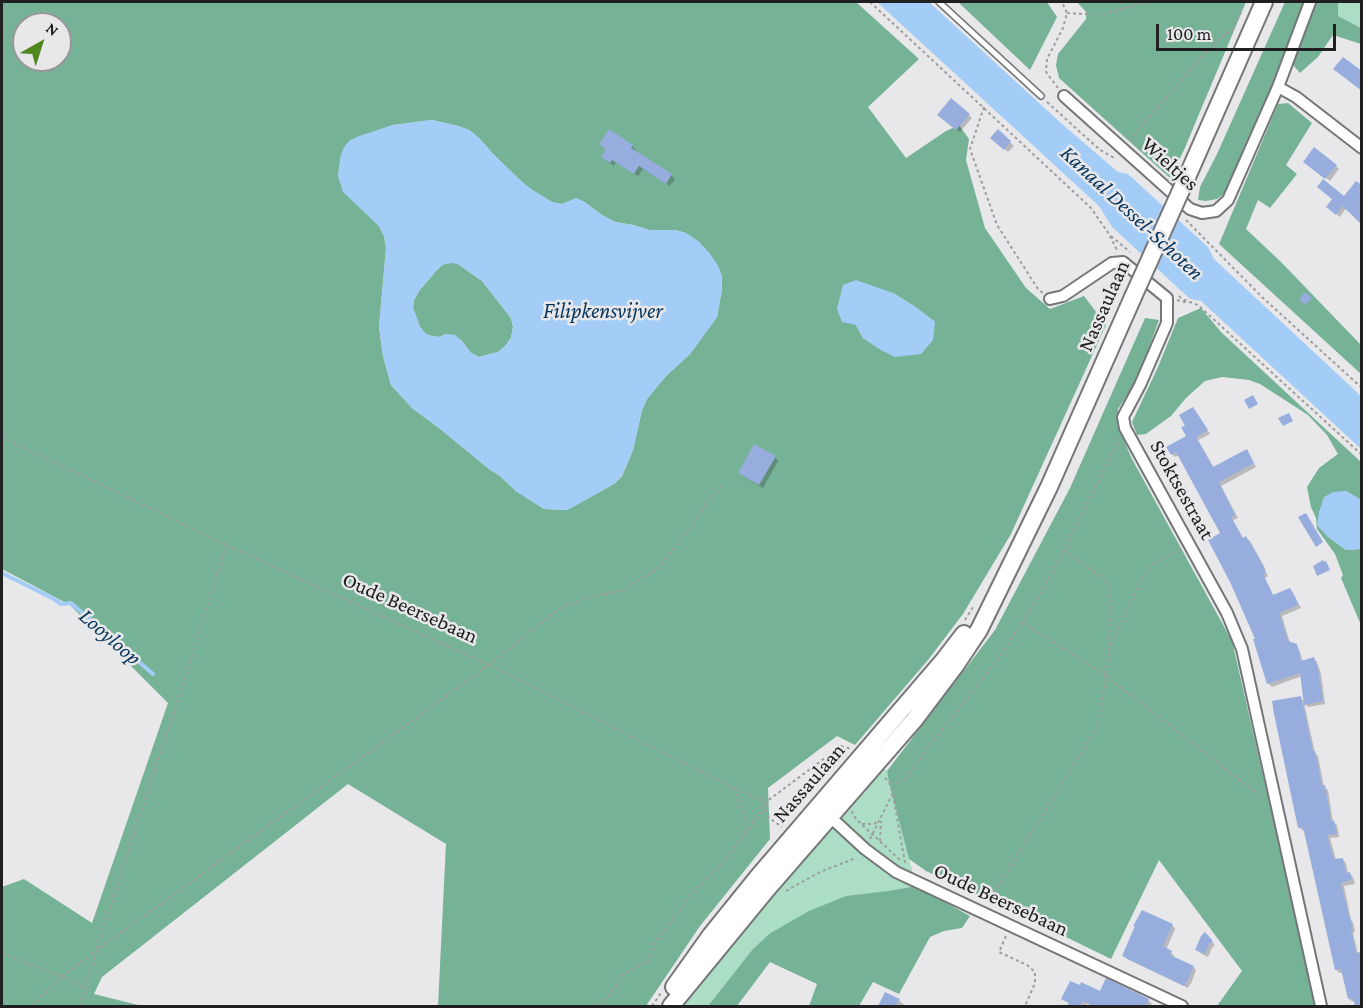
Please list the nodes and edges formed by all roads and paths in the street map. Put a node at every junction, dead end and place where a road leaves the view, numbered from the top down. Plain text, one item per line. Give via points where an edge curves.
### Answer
1 (870, 2) edge
2 (939, 2) edge
3 (1062, 2) edge
4 (1146, 2) edge
5 (1264, 2) edge
6 (1310, 2) edge
7 (1067, 13) junction
8 (1246, 14) dead end
9 (1278, 87) junction
10 (1041, 96) joint
11 (1064, 96) joint
12 (984, 107) junction
13 (1122, 148) junction
14 (1362, 148) edge
15 (1118, 160) dead end
16 (1187, 220) dead end
17 (1123, 262) junction
18 (1167, 298) junction
19 (1050, 299) joint
20 (1362, 388) edge
21 (1125, 428) junction
22 (2, 437) edge
23 (1362, 455) edge
24 (721, 485) dead end
25 (226, 545) junction
26 (1191, 546) junction
27 (1064, 550) junction
28 (974, 606) dead end
29 (964, 621) dead end
30 (1022, 622) junction
31 (1109, 649) junction
32 (489, 665) junction
33 (1106, 676) junction
34 (851, 749) dead end
35 (881, 774) dead end
36 (889, 782) junction
37 (734, 788) junction
38 (893, 793) junction
39 (766, 802) junction
40 (1279, 811) junction
41 (824, 812) junction
42 (853, 815) dead end
43 (881, 818) junction
44 (861, 824) junction
45 (785, 829) dead end
46 (746, 832) junction
47 (873, 834) junction
48 (880, 841) junction
49 (865, 849) junction
50 (782, 893) dead end
51 (982, 913) junction
52 (1011, 927) junction
53 (96, 951) junction
54 (2, 953) edge
55 (62, 977) junction
56 (86, 989) junction
57 (663, 989) dead end
58 (32, 1006) edge
59 (81, 1006) edge
60 (601, 1006) edge
61 (652, 1006) edge
62 (663, 1006) edge
63 (671, 1006) edge
64 (1025, 1006) edge
65 (1182, 1006) edge
66 (1321, 1006) edge

1 - 12 path
2 - 10 lane
3 - 7 path
4 - 7 path via 1100,15
5 - 41 main road, Nassaulaan, bridge via 1048,487 979,630 915,719
6 - 9 street, Wieltjes
7 - 11 path via 1047,59 1046,72
8 - 13 path via 1240,14 1233,28 1214,43
9 - 13 street, Wieltjes via 1228,200 1216,211 1202,213 1190,209
9 - 14 street
10 - 15 path via 1100,150
11 - 13 street, Wieltjes
12 - 17 path via 1091,208
12 - 19 path via 970,149 996,225 1038,289
16 - 20 path via 1262,297
17 - 18 street
17 - 19 street via 1112,263 1063,297
18 - 21 street, Stoktsestraat via 1167,323 1123,417
18 - 23 path via 1198,305
21 - 26 street, Stoktsestraat
21 - 27 path
22 - 25 path, Oude Beersebaan
24 - 32 path via 659,568 622,590 560,608
25 - 32 path, Oude Beersebaan
25 - 53 path
26 - 31 path via 1153,564
26 - 40 street, Stoktsestraat via 1242,649
27 - 30 path
27 - 31 path via 1109,586
28 - 29 path
30 - 33 path
30 - 36 path via 908,779
31 - 33 path
32 - 37 path, Oude Beersebaan
32 - 53 path
33 - 40 path
33 - 51 path via 1098,726
34 - 39 path via 841,746
35 - 36 path
36 - 38 path
37 - 39 path, Oude Beersebaan
37 - 46 path
38 - 43 path
38 - 48 path via 905,863
39 - 45 path via 769,818
39 - 46 path
40 - 66 street, Stoktsestraat
41 - 49 street, Oude Beersebaan
41 - 62 main road, Nassaulaan via 757,878
41 - 63 main road, Nassaulaan
42 - 44 path
43 - 44 path via 874,824
43 - 47 path
43 - 48 path
44 - 47 path
46 - 60 path via 656,941 648,963 625,973
47 - 48 path
49 - 50 path via 859,857
49 - 51 street, Oude Beersebaan via 896,872
51 - 52 street, Oude Beersebaan
52 - 64 path via 999,952 1035,972 1035,983
52 - 65 street, Oude Beersebaan
53 - 55 path
53 - 56 path
54 - 55 path
55 - 56 path
55 - 58 path
56 - 59 path
57 - 61 path

